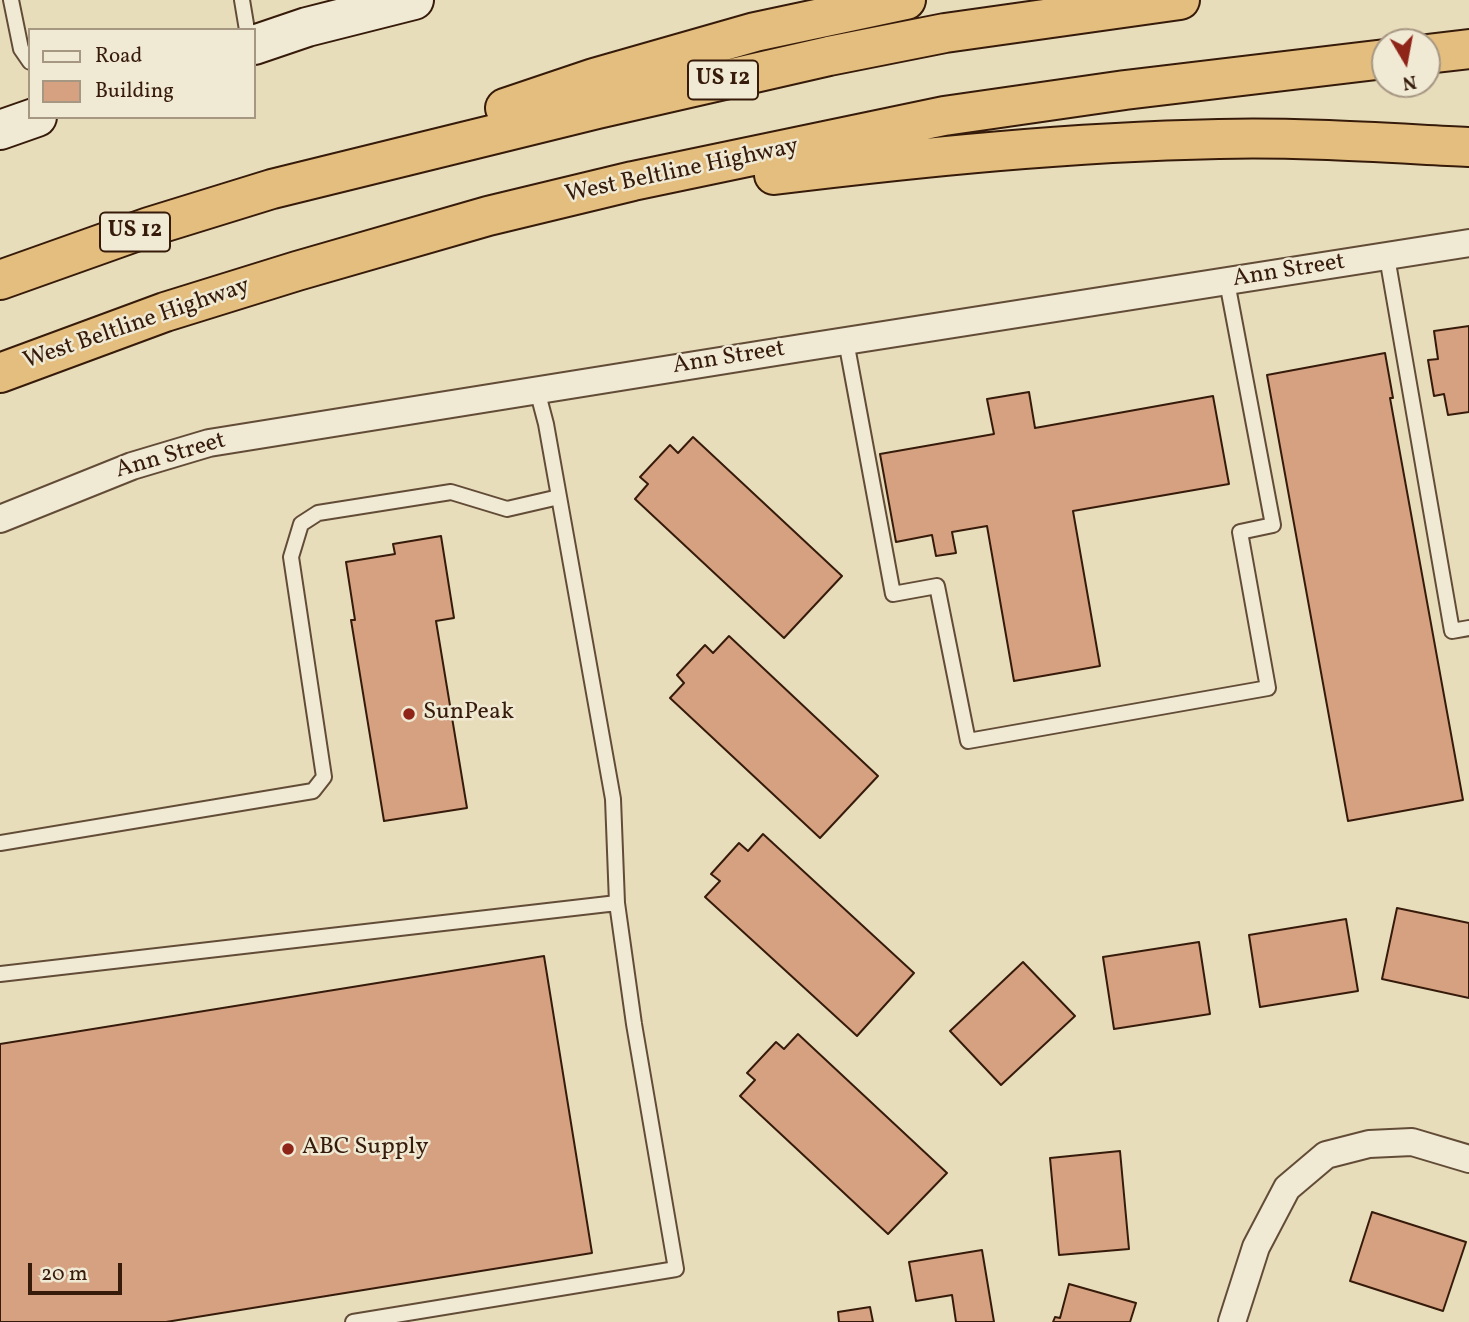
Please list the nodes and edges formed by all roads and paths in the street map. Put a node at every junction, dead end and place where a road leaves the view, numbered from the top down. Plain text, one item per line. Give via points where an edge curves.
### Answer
1 (11, 0) edge
2 (242, 0) edge
3 (414, 0) edge
4 (906, 0) edge
5 (1180, 0) edge
6 (247, 28) edge
7 (256, 44) edge
8 (1469, 49) edge
9 (1441, 52) edge
10 (28, 59) edge
11 (1371, 61) edge
12 (31, 119) edge
13 (0, 130) edge
14 (1469, 147) edge
15 (272, 189) junction
16 (488, 216) junction
17 (1469, 243) edge
18 (1387, 257) junction
19 (0, 280) edge
20 (1227, 282) junction
21 (846, 341) junction
22 (0, 373) edge
23 (537, 390) junction
24 (559, 497) junction
25 (0, 519) edge
26 (1469, 628) edge
27 (0, 844) edge
28 (617, 903) junction
29 (0, 974) edge
30 (1469, 1159) edge
31 (353, 1322) edge
32 (1232, 1322) edge

1 - 10 lane via 21,49
2 - 6 lane
3 - 7 street
4 - 15 highway via 755,32 594,78
5 - 15 highway, US 12 via 945,33 829,56
8 - 9 highway
11 - 16 highway, West Beltline Highway via 944,116
12 - 13 street
14 - 16 highway via 1282,138 1003,150 691,185
15 - 19 highway, US 12
16 - 22 highway, West Beltline Highway via 165,312
17 - 18 street, Ann Street
18 - 20 street, Ann Street
18 - 26 lane via 1452,631
20 - 21 street, Ann Street
20 - 21 lane via 1273,526 1240,532 1268,688 968,741 937,586 893,594
21 - 23 street, Ann Street
23 - 24 lane
23 - 25 street, Ann Street via 209,443 132,466
24 - 27 lane via 507,509 451,492 318,513 301,524 291,557 324,777 313,791
24 - 28 lane via 613,799
28 - 29 lane
28 - 31 lane via 676,1269
30 - 32 street via 1412,1142 1369,1144 1326,1155 1287,1188 1256,1248

